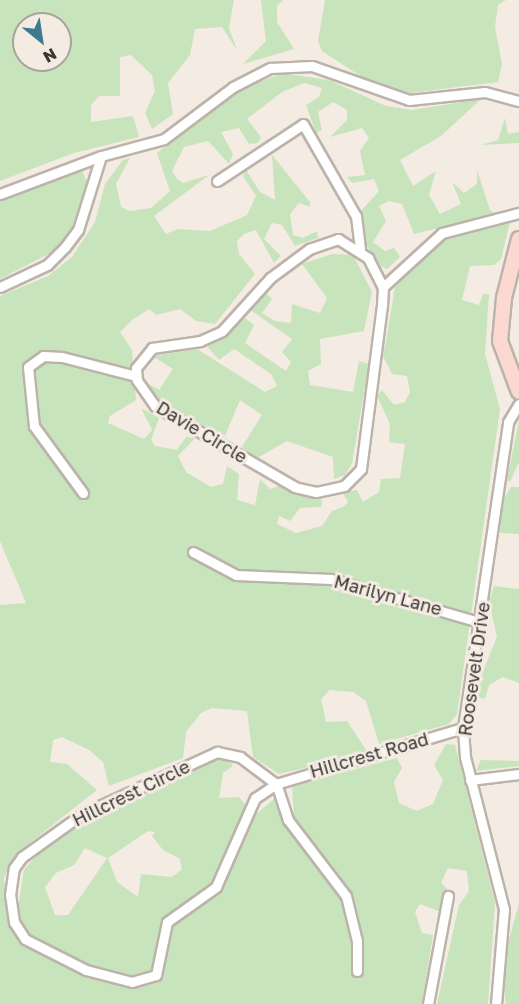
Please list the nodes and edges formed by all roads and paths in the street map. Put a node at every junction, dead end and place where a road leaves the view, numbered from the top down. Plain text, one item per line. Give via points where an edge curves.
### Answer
1 (519, 101) edge
2 (101, 156) junction
3 (217, 181) dead end
4 (0, 194) edge
5 (519, 213) edge
6 (519, 239) edge
7 (360, 250) junction
8 (398, 271) junction
9 (377, 272) junction
10 (0, 287) edge
11 (383, 287) junction
12 (136, 376) junction
13 (519, 392) edge
14 (519, 404) edge
15 (83, 493) dead end
16 (193, 552) dead end
17 (479, 622) junction
18 (463, 728) junction
19 (519, 774) edge
20 (470, 780) junction
21 (276, 784) junction
22 (448, 896) dead end
23 (357, 972) dead end
24 (428, 1004) edge
25 (496, 1004) edge

1 - 2 street via 485,92 399,99 312,66 279,66 246,78 164,139
2 - 4 street
2 - 10 street via 78,230 65,247 46,265
3 - 7 street via 303,124 356,216
5 - 8 street via 442,233
6 - 13 main road via 504,298 500,341
7 - 9 street, Davie Circle
7 - 12 street via 338,239 309,249 270,278 222,331 200,341 152,348 141,357
8 - 9 street
8 - 11 street
9 - 11 street, Davie Circle
11 - 12 street, Davie Circle via 362,470 354,481 332,491 295,487 155,406
12 - 15 street via 62,357 43,356 28,367 34,426 62,471
14 - 17 street, Roosevelt Drive via 508,422
16 - 17 street, Marilyn Lane via 236,575 331,579
17 - 18 street, Roosevelt Drive
18 - 20 street, Roosevelt Drive
18 - 21 street, Hillcrest Road
19 - 20 street
20 - 25 street, Roosevelt Drive via 504,909
21 - 21 street, Hillcrest Circle via 255,798 216,887 167,922 160,967 148,979 132,982 86,970 39,951 18,930 10,903 14,868 32,848 82,814 217,752 240,757
21 - 23 street via 288,820 346,896 357,941
22 - 24 street

